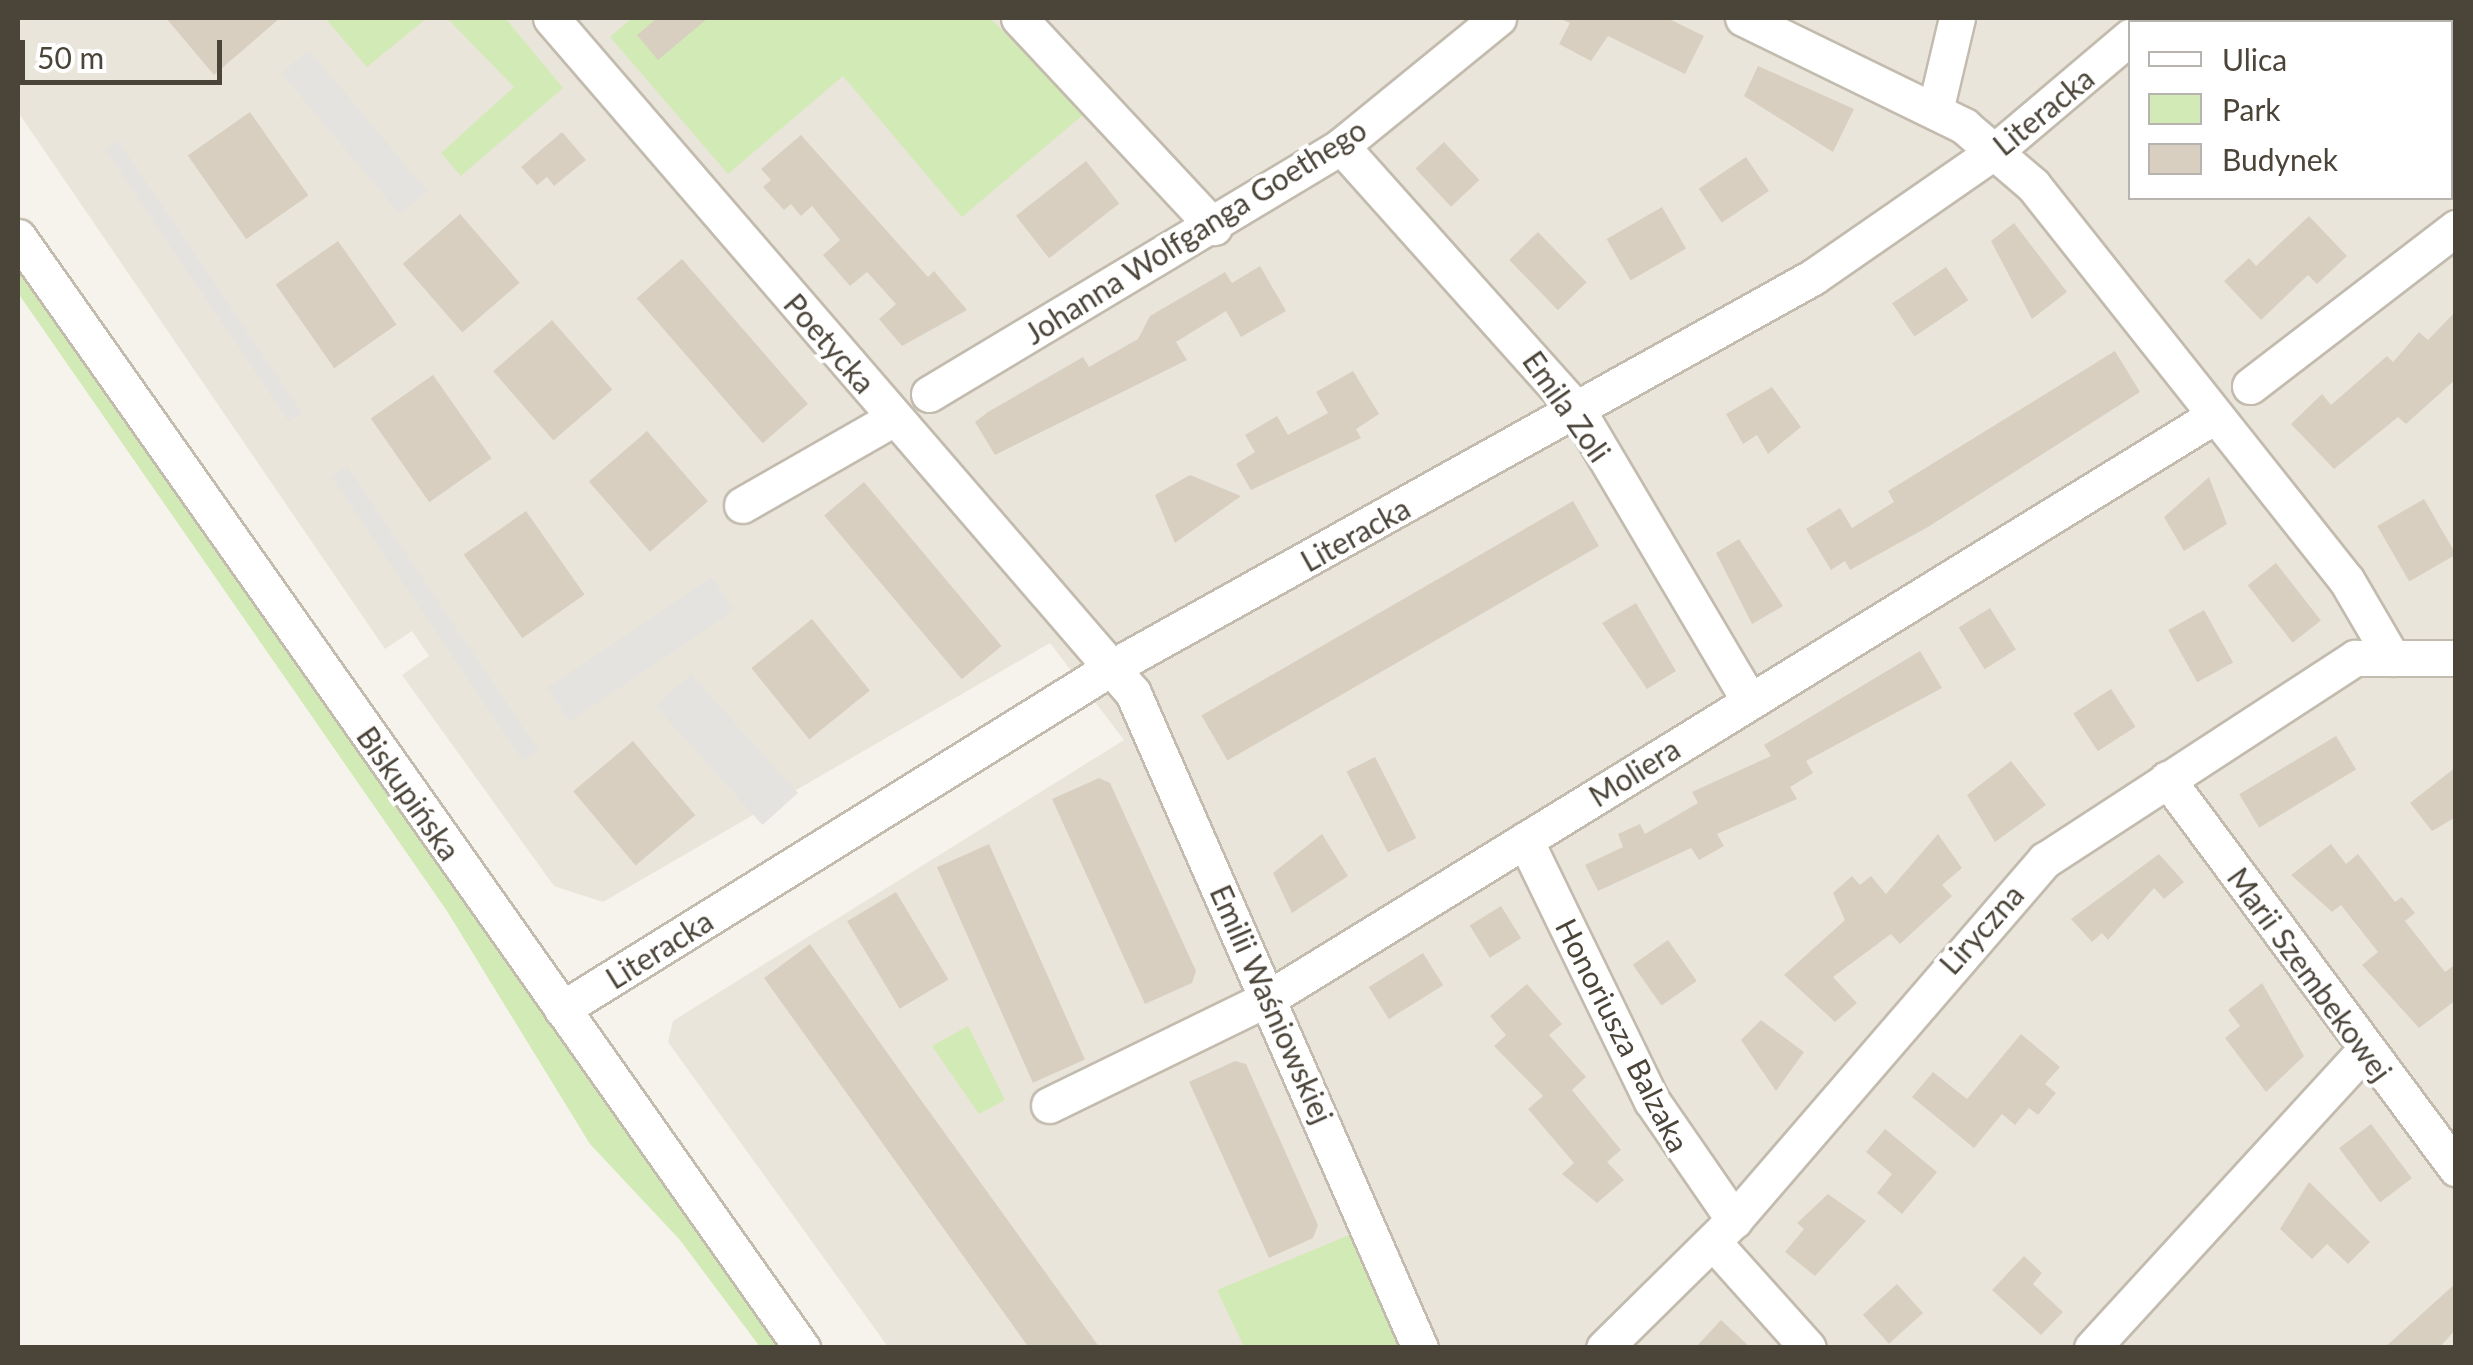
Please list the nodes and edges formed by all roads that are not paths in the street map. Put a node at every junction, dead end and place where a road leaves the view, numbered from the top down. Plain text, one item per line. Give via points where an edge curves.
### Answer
1 (1019, 18) edge
2 (1498, 18) edge
3 (1743, 18) edge
4 (1957, 18) edge
5 (567, 23) edge
6 (2128, 39) edge
7 (1934, 111) junction
8 (1342, 146) junction
9 (1996, 151) junction
10 (1214, 227) junction
11 (2456, 228) edge
12 (18, 237) edge
13 (2250, 386) dead end
14 (929, 394) dead end
15 (1578, 411) junction
16 (894, 418) junction
17 (2209, 419) junction
18 (742, 506) dead end
19 (2392, 658) junction
20 (2456, 658) edge
21 (1109, 669) junction
22 (1749, 700) junction
23 (2168, 778) junction
24 (1525, 840) junction
25 (1272, 996) junction
26 (562, 1009) junction
27 (2365, 1050) junction
28 (1048, 1105) dead end
29 (2456, 1168) edge
30 (1723, 1231) junction
31 (802, 1348) edge
32 (1420, 1348) edge
33 (1604, 1348) edge
34 (1808, 1348) edge
35 (2092, 1348) edge

1 - 10 street
2 - 8 street, Johanna Wolfganga Goethego
3 - 7 street
4 - 7 street
5 - 16 street, Poetycka
6 - 9 street, Literacka
7 - 9 street
8 - 10 street, Johanna Wolfganga Goethego
8 - 15 street, Emila Zoli
9 - 15 street, Literacka via 1813,277
9 - 17 street via 2033,185
10 - 14 street, Johanna Wolfganga Goethego
11 - 13 street
12 - 26 street, Biskupińska
15 - 21 street, Literacka
15 - 22 street, Emila Zoli
16 - 18 street
16 - 21 street, Poetycka
17 - 19 street via 2346,582
17 - 22 street, Moliera
19 - 20 street, Liryczna
19 - 23 street, Liryczna via 2355,658
21 - 25 street, Emilii Waśniowskiej via 1133,693
21 - 26 street, Literacka
22 - 24 street, Moliera
23 - 27 street, Marii Szembekowej
23 - 30 street, Liryczna via 2023,882
24 - 25 street, Moliera
24 - 30 street, Honoriusza Balzaka via 1652,1102
25 - 28 street, Moliera
25 - 32 street, Emilii Waśniowskiej
26 - 31 street, Biskupińska
27 - 29 street, Marii Szembekowej
27 - 35 street
30 - 33 street, Liryczna
30 - 34 street, Honoriusza Balzaka

